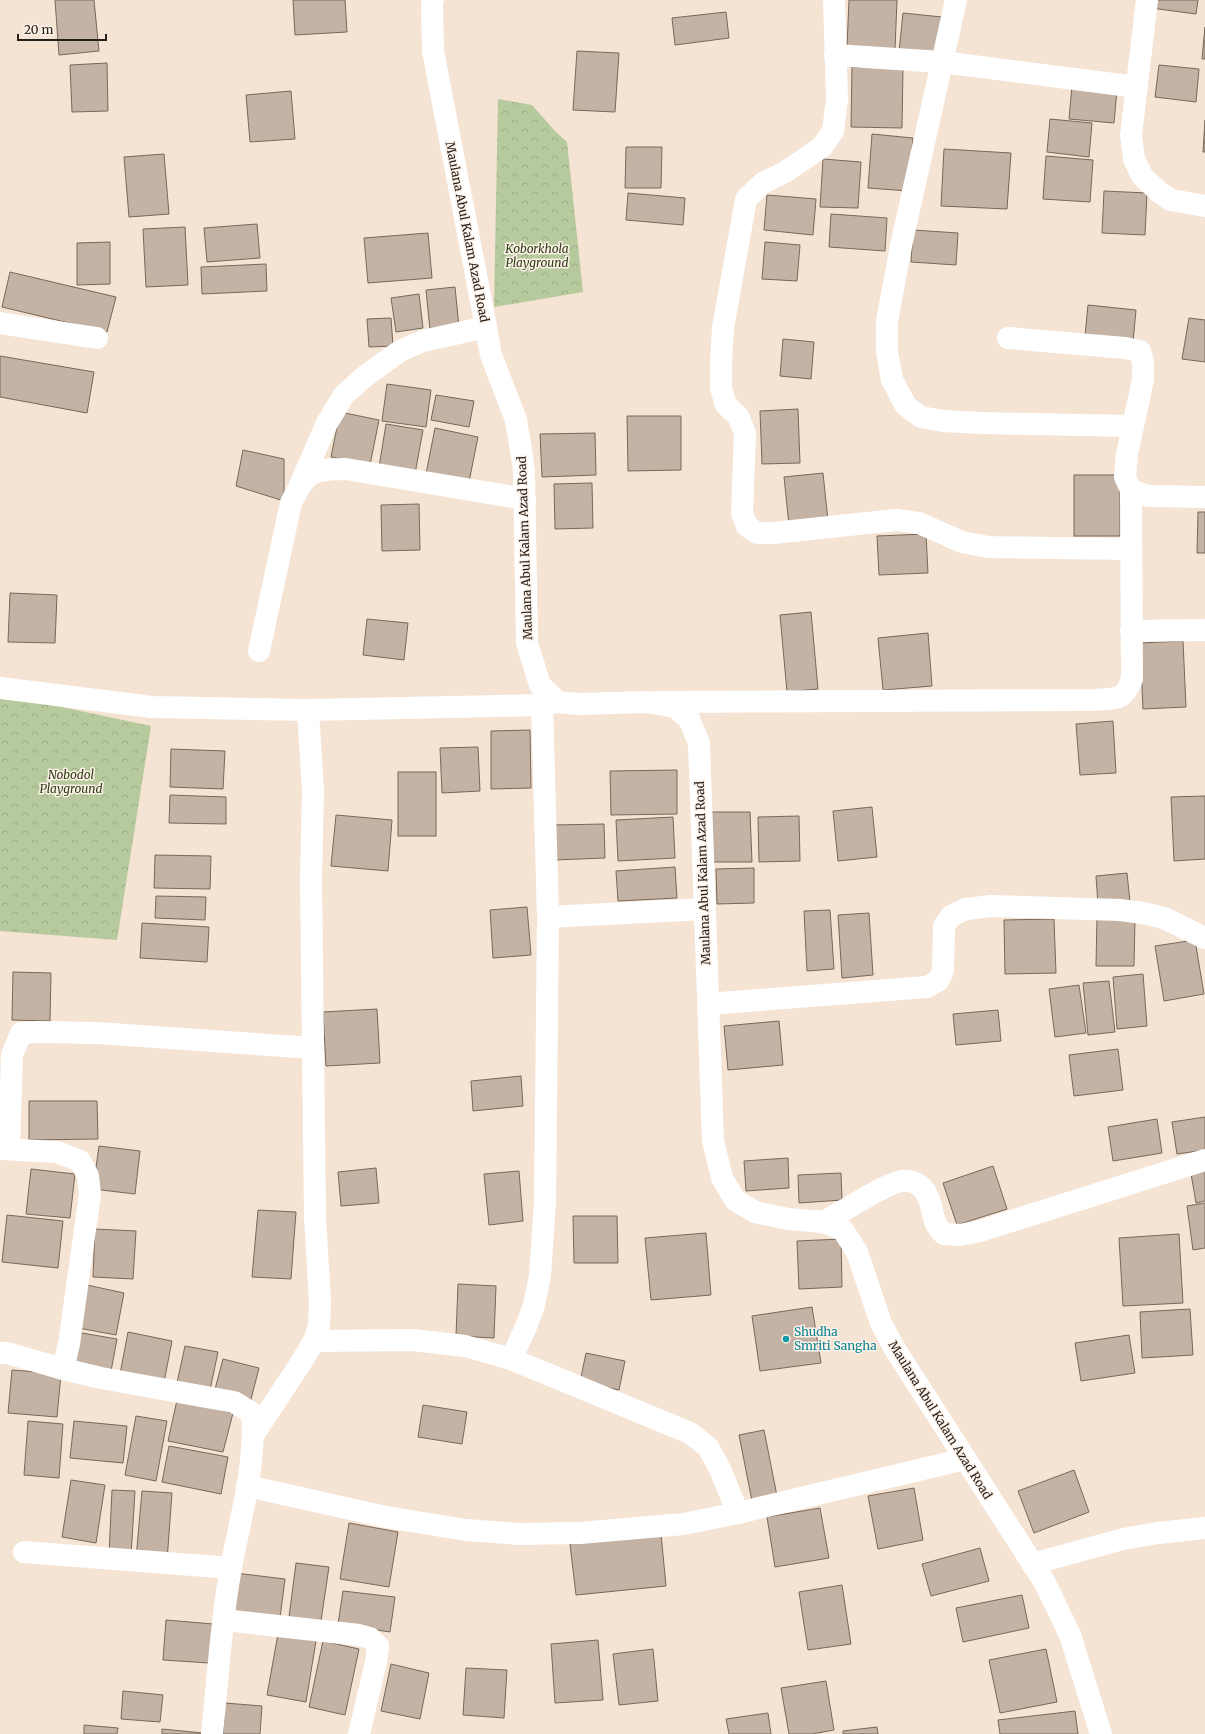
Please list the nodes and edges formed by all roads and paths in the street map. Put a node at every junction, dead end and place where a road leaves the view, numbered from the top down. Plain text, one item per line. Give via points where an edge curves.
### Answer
1 (433, 0) edge
2 (834, 0) edge
3 (956, 0) edge
4 (1147, 0) edge
5 (835, 55) junction
6 (942, 62) junction
7 (1137, 87) junction
8 (1205, 206) edge
9 (0, 323) edge
10 (486, 327) junction
11 (97, 338) dead end
12 (1008, 338) dead end
13 (1133, 426) junction
14 (300, 485) junction
15 (1131, 490) junction
16 (1205, 497) edge
17 (525, 498) junction
18 (1131, 549) junction
19 (1205, 630) edge
20 (1131, 631) junction
21 (259, 651) dead end
22 (0, 688) edge
23 (647, 702) junction
24 (550, 704) junction
25 (308, 710) junction
26 (704, 910) junction
27 (548, 917) junction
28 (1205, 938) edge
29 (708, 1004) junction
30 (313, 1048) junction
31 (5, 1149) edge
32 (1205, 1160) edge
33 (824, 1222) junction
34 (314, 1341) junction
35 (0, 1353) edge
36 (511, 1359) junction
37 (63, 1369) junction
38 (254, 1434) junction
39 (965, 1459) junction
40 (247, 1486) junction
41 (738, 1513) junction
42 (1205, 1528) edge
43 (24, 1552) dead end
44 (1032, 1564) junction
45 (232, 1568) junction
46 (224, 1620) junction
47 (212, 1734) edge
48 (359, 1734) edge
49 (1101, 1734) edge

1 - 10 street, Maulana Abul Kalam Azad Road via 433,51
2 - 5 street
3 - 6 street
4 - 7 street
5 - 6 street
5 - 18 street via 837,100 833,131 822,147 785,172 763,183 746,199 741,223 723,328 721,388 726,405 738,416 745,433 742,513 747,526 757,533 773,534 896,520 919,523 962,542 988,547
6 - 7 street
6 - 13 street via 887,321 890,373 902,400 921,417 943,421
7 - 8 street via 1132,135 1134,159 1142,176 1158,192 1171,200
9 - 11 street
10 - 14 street via 423,341 400,351 364,377 344,395 327,423
10 - 17 street, Maulana Abul Kalam Azad Road via 491,355 516,420
12 - 13 street via 1140,351 1143,380
13 - 15 street via 1124,477
14 - 17 street via 309,474 326,469 346,469
14 - 21 street via 291,503
15 - 16 street via 1148,496
15 - 18 street
17 - 24 street, Maulana Abul Kalam Azad Road via 527,643 540,686
18 - 20 street
19 - 20 street
20 - 23 street via 1132,679 1127,691 1119,698
22 - 25 street via 152,707
23 - 24 street, Maulana Abul Kalam Azad Road
23 - 26 street, Maulana Abul Kalam Azad Road via 675,707 689,719 699,743
24 - 25 street
24 - 27 street
25 - 30 street via 313,790
26 - 27 street
26 - 29 street, Maulana Abul Kalam Azad Road
27 - 36 street via 545,1202 540,1276 534,1305
28 - 29 street via 1164,918 1128,911 991,906 966,909 951,916 944,926 943,970 938,980 927,987
29 - 33 street, Maulana Abul Kalam Azad Road via 713,1141 722,1178 735,1200 754,1212 788,1219
30 - 31 street via 97,1033 21,1034 12,1055
30 - 34 street via 315,1217 320,1302 319,1326
31 - 37 street via 57,1152 80,1161 88,1176 90,1194 69,1344
32 - 33 street via 980,1231 960,1235 944,1234 940,1231 936,1227 926,1193 916,1183 902,1181 887,1186
33 - 39 street, Maulana Abul Kalam Azad Road via 843,1230 857,1252 881,1323 893,1346
34 - 36 street via 438,1342 465,1346
34 - 38 street
35 - 37 street
36 - 41 street via 690,1433 708,1447
37 - 38 street via 234,1402 252,1413
38 - 40 street
39 - 41 street
39 - 44 street, Maulana Abul Kalam Azad Road
40 - 41 street via 386,1517 466,1530 519,1534 580,1533 684,1524
40 - 45 street
42 - 44 street via 1123,1539
43 - 45 street
44 - 49 street, Maulana Abul Kalam Azad Road via 1045,1583 1070,1635
45 - 46 street
46 - 47 street
46 - 48 street via 370,1638 378,1646

